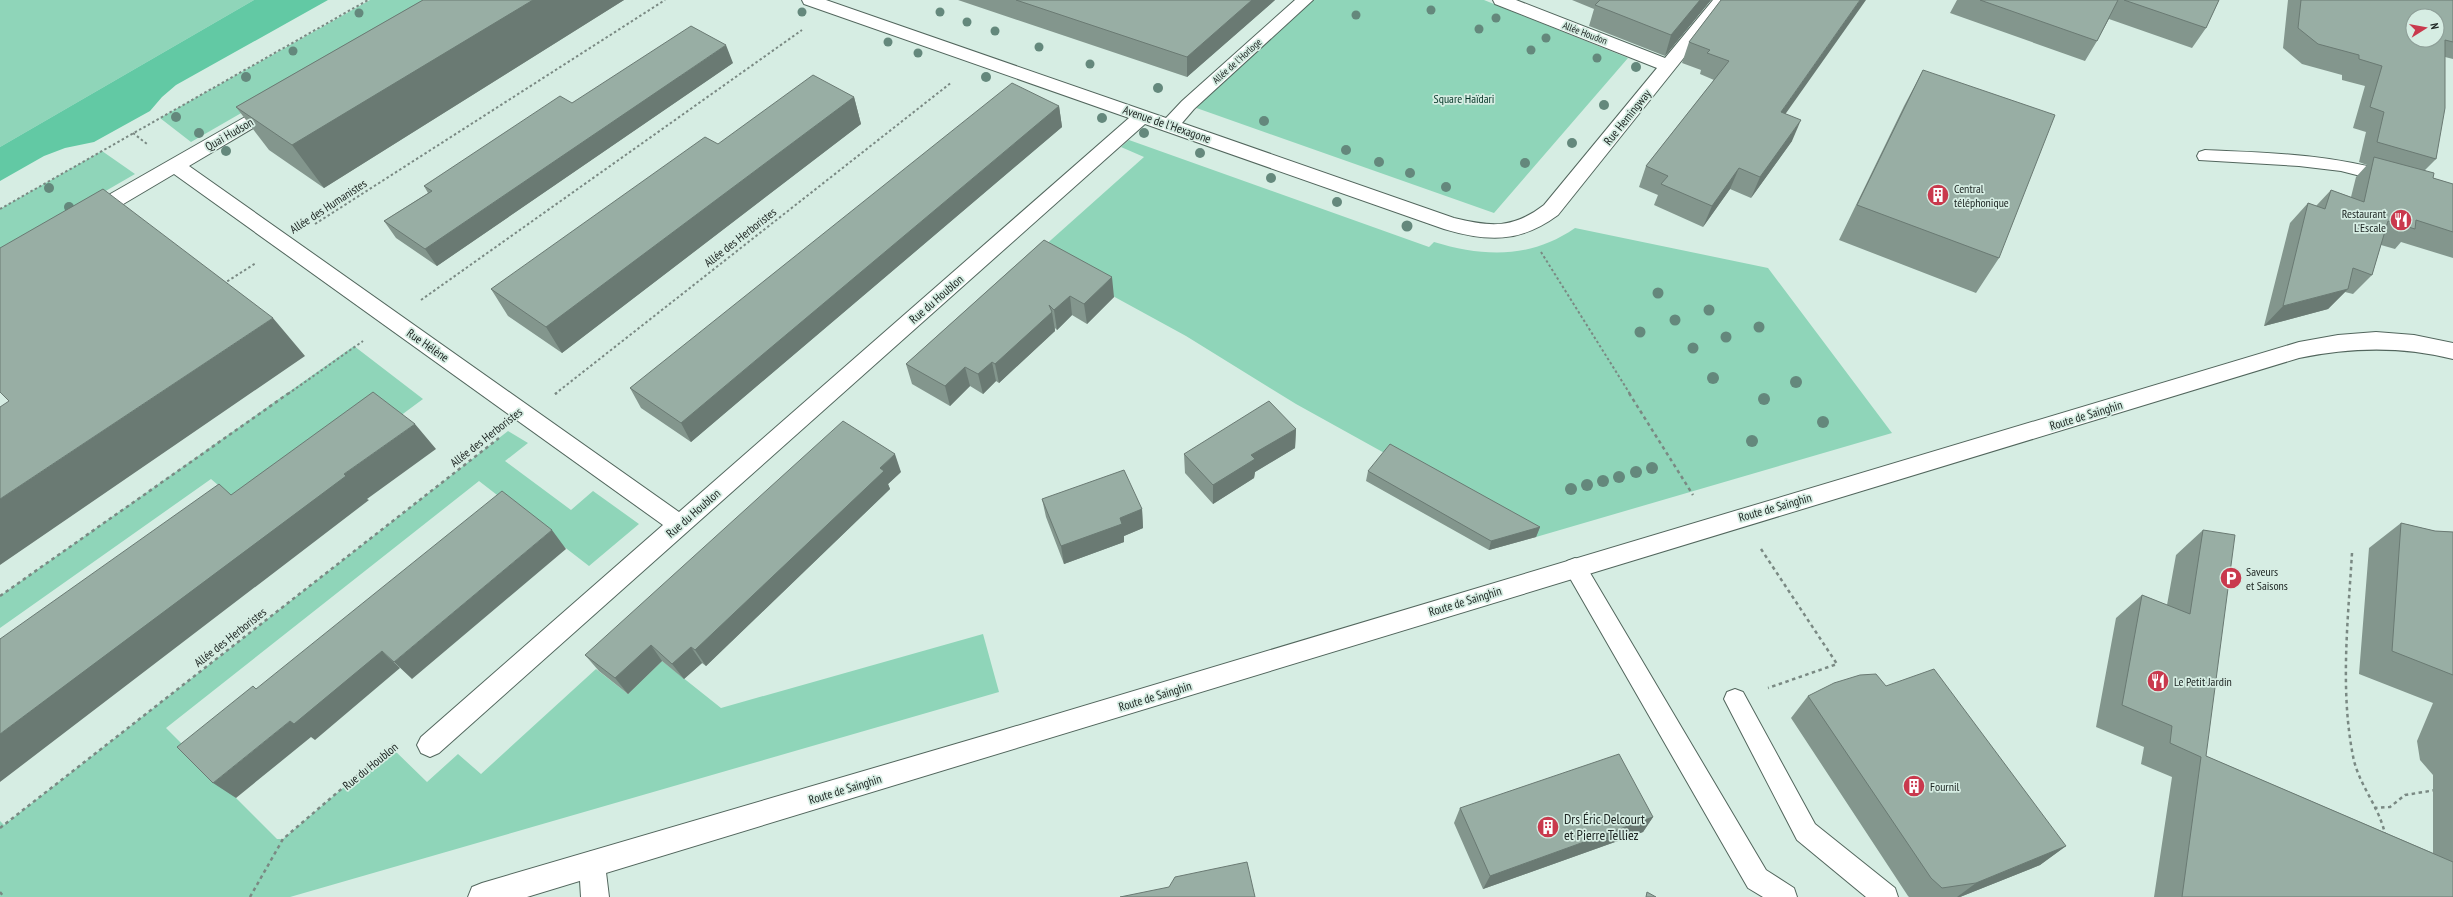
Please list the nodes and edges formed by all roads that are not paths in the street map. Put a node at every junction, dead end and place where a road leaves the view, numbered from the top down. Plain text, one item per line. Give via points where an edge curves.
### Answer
1 (810, 0) edge
2 (1305, 0) edge
3 (1501, 0) edge
4 (1722, 0) edge
5 (1669, 66) junction
6 (286, 101) edge
7 (1143, 116) junction
8 (1171, 124) junction
9 (2204, 156) dead end
10 (176, 166) junction
11 (2404, 182) edge
12 (74, 224) edge
13 (1526, 228) joint
14 (2453, 351) edge
15 (680, 525) junction
16 (1575, 567) junction
17 (1735, 700) road end
18 (430, 745) road end
19 (592, 864) junction
20 (482, 897) edge
21 (595, 897) edge
22 (1785, 897) edge
23 (1886, 897) edge

1 - 7 street, Avenue de l'Hexagone
2 - 8 street, Allée de l'Horloge via 1188,105
3 - 5 street, Allée Houdon
4 - 5 street, Rue Hemingway
5 - 13 street, Rue Hemingway via 1551,210
6 - 10 street, Quai Hudson
7 - 8 street, Avenue de l'Hexagone
7 - 15 street, Rue du Houblon
8 - 13 street, Avenue de l'Hexagone via 1451,224 1491,232
9 - 11 lane via 2299,160 2341,165
10 - 12 street, Quai Hudson
10 - 15 street, Rue Hélène
14 - 16 street, Route de Sainghin via 2432,344 2390,339 2327,343
15 - 18 street, Rue du Houblon
16 - 19 street, Route de Sainghin via 993,745
16 - 22 lane via 1757,879
17 - 23 lane via 1806,832
19 - 20 street, Route de Sainghin
19 - 21 street

